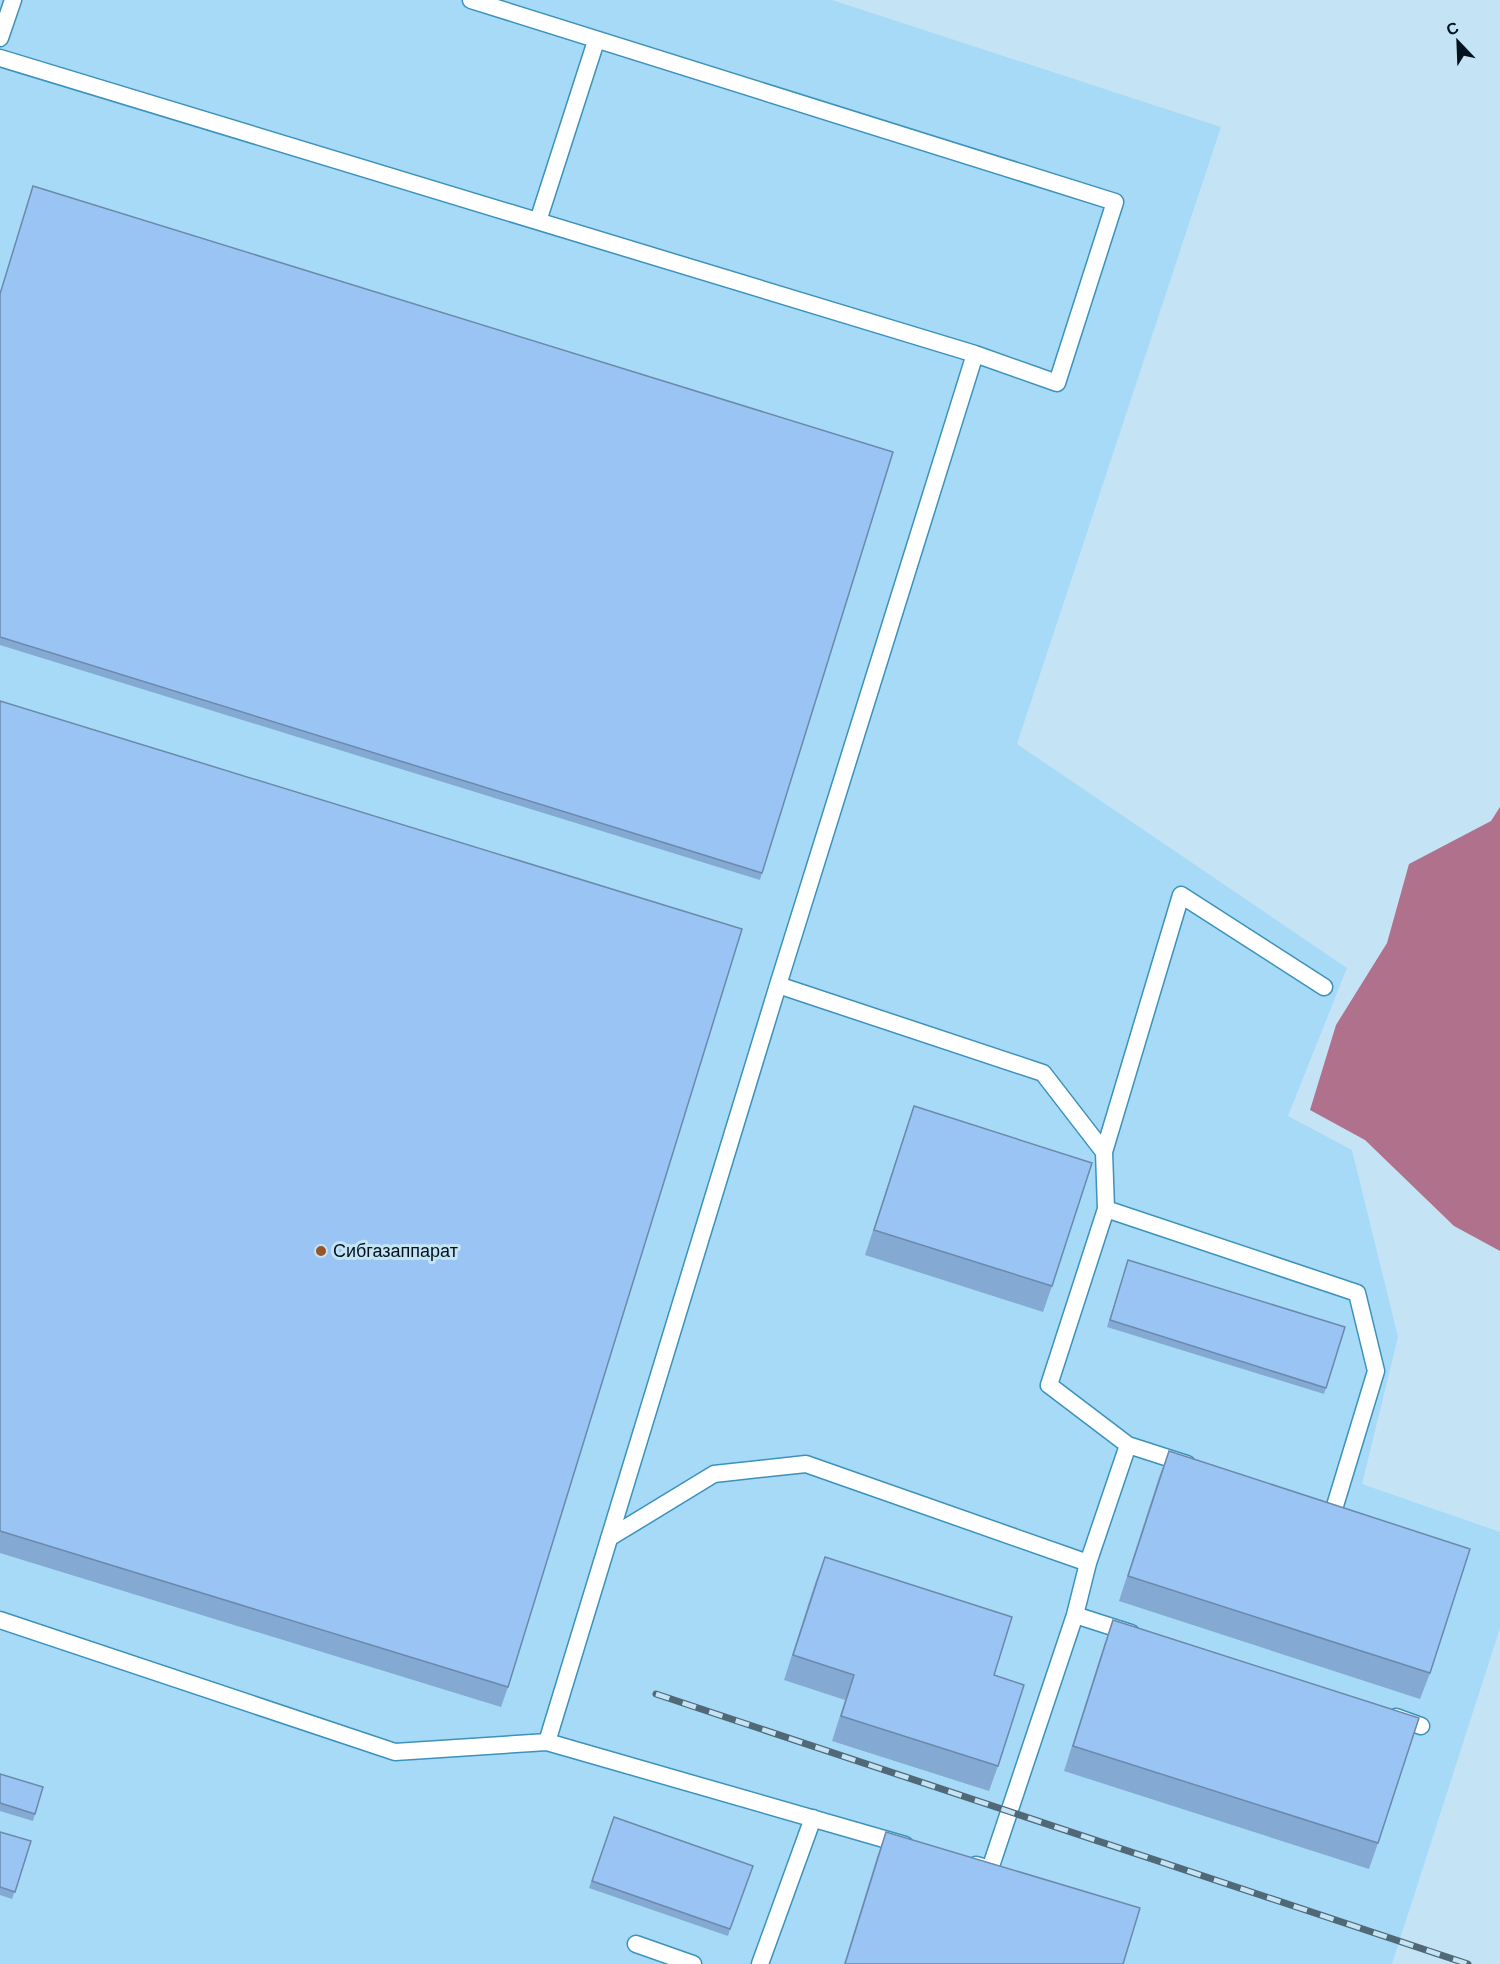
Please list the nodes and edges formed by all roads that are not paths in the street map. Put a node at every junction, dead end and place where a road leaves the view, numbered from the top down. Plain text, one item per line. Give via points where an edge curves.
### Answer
1 (13, 0) edge
2 (471, 0) edge
3 (0, 38) edge
4 (596, 41) junction
5 (0, 58) edge
6 (538, 220) junction
7 (975, 354) junction
8 (778, 985) junction
9 (1324, 987) dead end
10 (1104, 1152) junction
11 (1107, 1209) junction
12 (1128, 1445) junction
13 (1208, 1470) edge
14 (1334, 1509) edge
15 (609, 1538) junction
16 (1088, 1563) junction
17 (1075, 1615) junction
18 (0, 1620) edge
19 (1142, 1636) edge
20 (1377, 1711) edge
21 (1421, 1726) dead end
22 (547, 1742) junction
23 (813, 1818) junction
24 (924, 1850) edge
25 (957, 1860) edge
26 (636, 1944) dead end
27 (693, 1964) edge
28 (760, 1964) edge

1 - 3 lane
2 - 4 lane
4 - 6 lane
4 - 7 lane via 1115,202 1057,383
5 - 6 lane
6 - 7 lane
7 - 8 lane
8 - 10 lane via 1043,1073
8 - 15 lane
9 - 10 lane via 1181,896
10 - 11 lane
11 - 12 lane via 1049,1385
11 - 14 lane via 1357,1293 1376,1371
12 - 13 lane
12 - 16 lane
15 - 16 lane via 714,1474 806,1464
15 - 22 lane
16 - 17 lane
17 - 19 lane
17 - 25 lane via 990,1869
18 - 22 lane via 394,1752
20 - 21 lane
22 - 23 lane
23 - 24 lane
23 - 28 lane
26 - 27 lane

